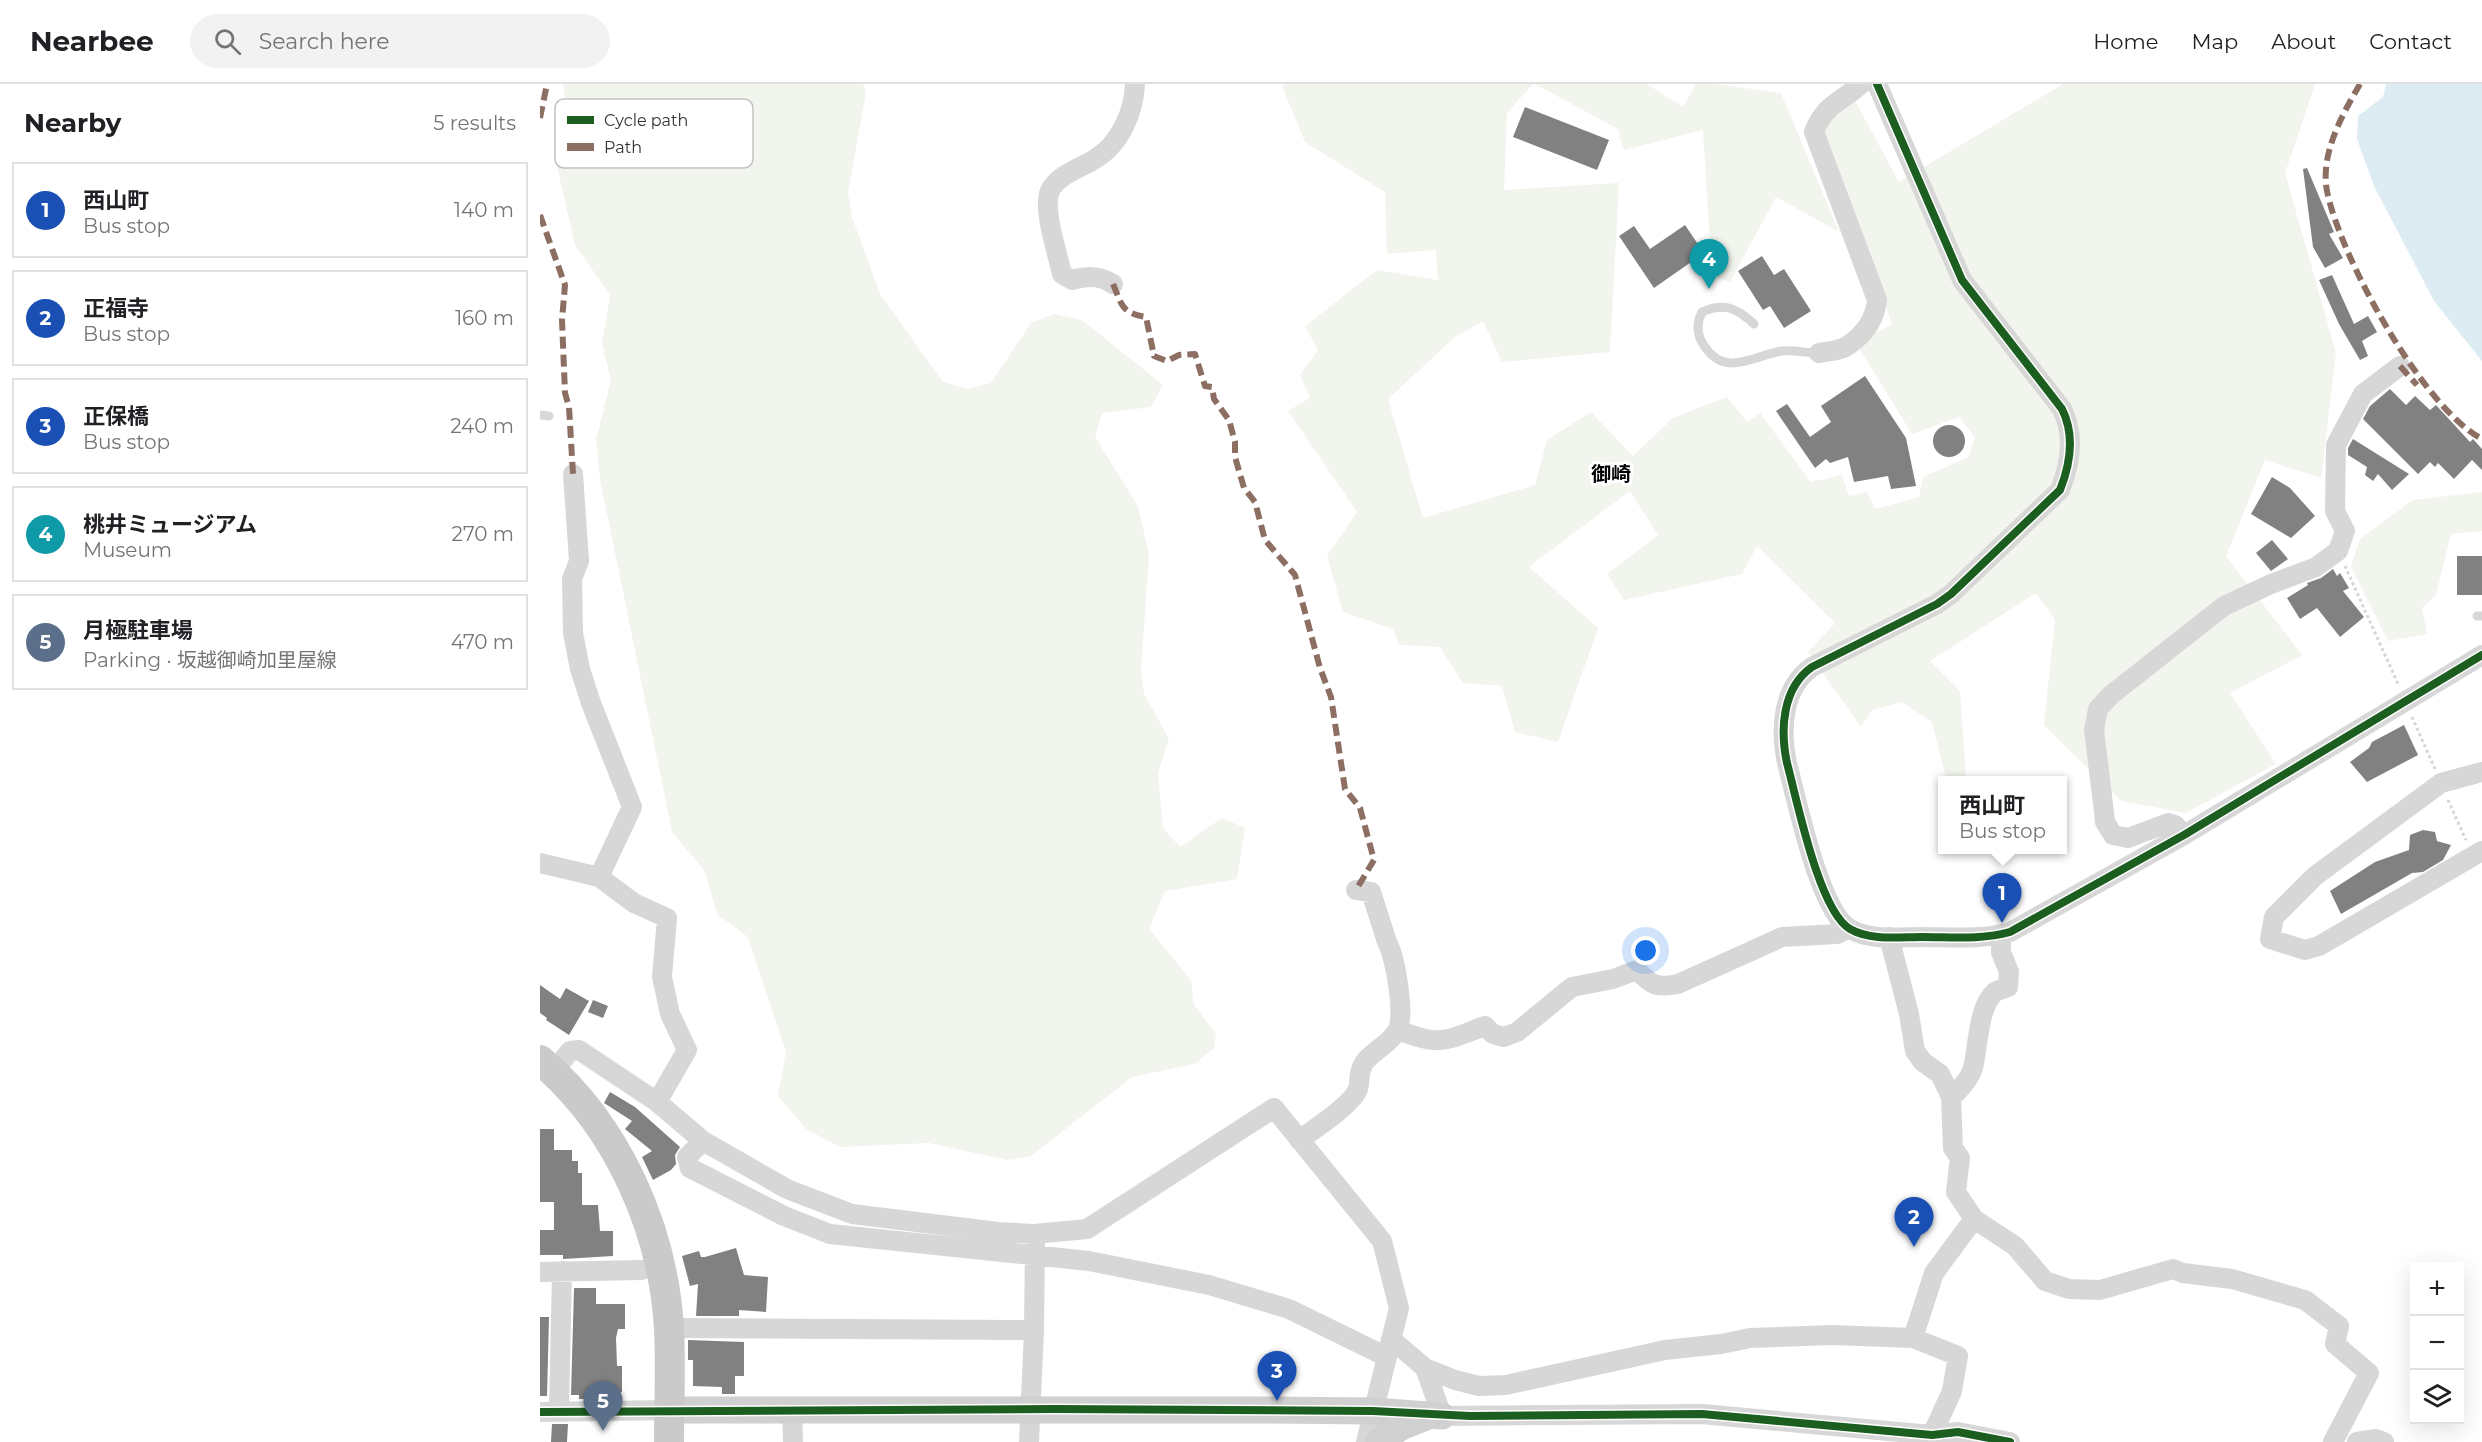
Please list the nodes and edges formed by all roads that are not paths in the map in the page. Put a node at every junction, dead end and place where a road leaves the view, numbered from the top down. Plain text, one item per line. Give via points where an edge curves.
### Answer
1 (1135, 84) edge
2 (1861, 84) edge
3 (1878, 84) edge
4 (1113, 284) dead end
5 (1754, 324) dead end
6 (1819, 353) joint
7 (2400, 366) dead end
8 (573, 474) dead end
9 (2482, 655) edge
10 (2482, 772) edge
11 (2184, 835) junction
12 (2477, 853) edge
13 (540, 863) edge
14 (599, 877) junction
15 (1356, 890) dead end
16 (1849, 928) junction
17 (2001, 934) junction
18 (1889, 937) junction
19 (1398, 1030) junction
20 (545, 1072) edge
21 (1951, 1097) junction
22 (657, 1101) junction
23 (1299, 1140) junction
24 (703, 1141) junction
25 (1974, 1219) junction
26 (1034, 1234) junction
27 (1036, 1255) junction
28 (642, 1270) junction
29 (562, 1271) junction
30 (540, 1272) edge
31 (669, 1328) junction
32 (1034, 1330) junction
33 (1913, 1338) junction
34 (1389, 1348) junction
35 (1425, 1368) junction
36 (1031, 1409) junction
37 (660, 1410) junction
38 (792, 1410) junction
39 (1373, 1411) junction
40 (550, 1412) edge
41 (1442, 1416) junction
42 (1932, 1435) junction
43 (651, 1442) edge
44 (669, 1442) edge
45 (792, 1442) edge
46 (1029, 1442) edge
47 (1366, 1442) edge
48 (1379, 1442) edge
49 (2010, 1442) edge
50 (2333, 1442) edge
51 (2357, 1442) edge
52 (2384, 1442) edge

1 - 4 street via 1134,101 1120,135 1098,158 1062,177 1050,190 1047,206 1062,274 1072,280 1087,276
2 - 6 street via 1819,118 1814,132 1877,300 1876,316 1846,348
3 - 16 street via 1962,280 2062,410 2070,444 2060,490 1951,594 1812,667 1792,690 1783,727 1787,763 1823,891 1833,912
5 - 6 lane via 1729,306 1702,312 1697,324 1701,341 1711,356 1727,362 1750,361 1782,351
7 - 11 street via 2363,394 2336,446 2335,511 2345,531 2338,551 2316,567 2224,606 2098,709 2094,730 2108,828 2113,835 2128,838 2169,823
8 - 14 street via 579,561 572,579 573,633 591,703 632,807
9 - 11 street
10 - 12 street via 2441,783 2315,876 2274,917 2270,939 2305,950 2319,946
11 - 17 street via 2021,927
13 - 14 street
14 - 22 street via 634,903 667,918 662,977 670,1014 687,1050
15 - 19 street via 1371,892 1391,949 1400,1009
16 - 18 street
16 - 19 street via 1837,934 1782,937 1678,984 1660,987 1637,970 1578,985 1517,1032 1504,1037 1485,1026 1442,1042
17 - 18 street
17 - 21 street via 2008,987 1995,992 1984,1012 1975,1043 1973,1070
18 - 21 street via 1915,1051 1940,1074
19 - 23 street via 1366,1060 1358,1073 1358,1090 1334,1116
20 - 22 street via 570,1051 579,1050
20 - 28 main road via 607,1171
20 - 31 main road via 598,1123 628,1175 653,1238
21 - 25 street via 1953,1148 1960,1158 1956,1192
22 - 24 street
23 - 26 street via 1274,1108 1087,1229
23 - 34 street via 1382,1241 1399,1308
24 - 26 street via 787,1189 852,1214
24 - 27 street via 687,1156 690,1167 784,1216 830,1234
25 - 33 street via 1934,1273
25 - 50 street via 2015,1246 2045,1281 2069,1289 2100,1290 2173,1269 2183,1274 2232,1279 2305,1300 2339,1326 2335,1344 2369,1372
26 - 27 street
27 - 32 street
27 - 34 street via 1089,1261 1209,1285 1289,1309
28 - 29 street
28 - 37 main road
29 - 30 street
29 - 40 street
31 - 32 street
31 - 37 main road
32 - 36 street
33 - 35 street via 1750,1338 1634,1355 1506,1385 1479,1386
33 - 42 street via 1959,1356 1952,1391
34 - 35 street
34 - 39 street
35 - 41 street
36 - 38 street
36 - 39 street
36 - 46 street
37 - 38 street
37 - 40 street
37 - 43 main road
37 - 44 main road
38 - 45 street
39 - 41 street
39 - 47 street
41 - 42 street via 1702,1414
41 - 48 street via 1413,1421
42 - 49 street via 1958,1432
51 - 52 street

